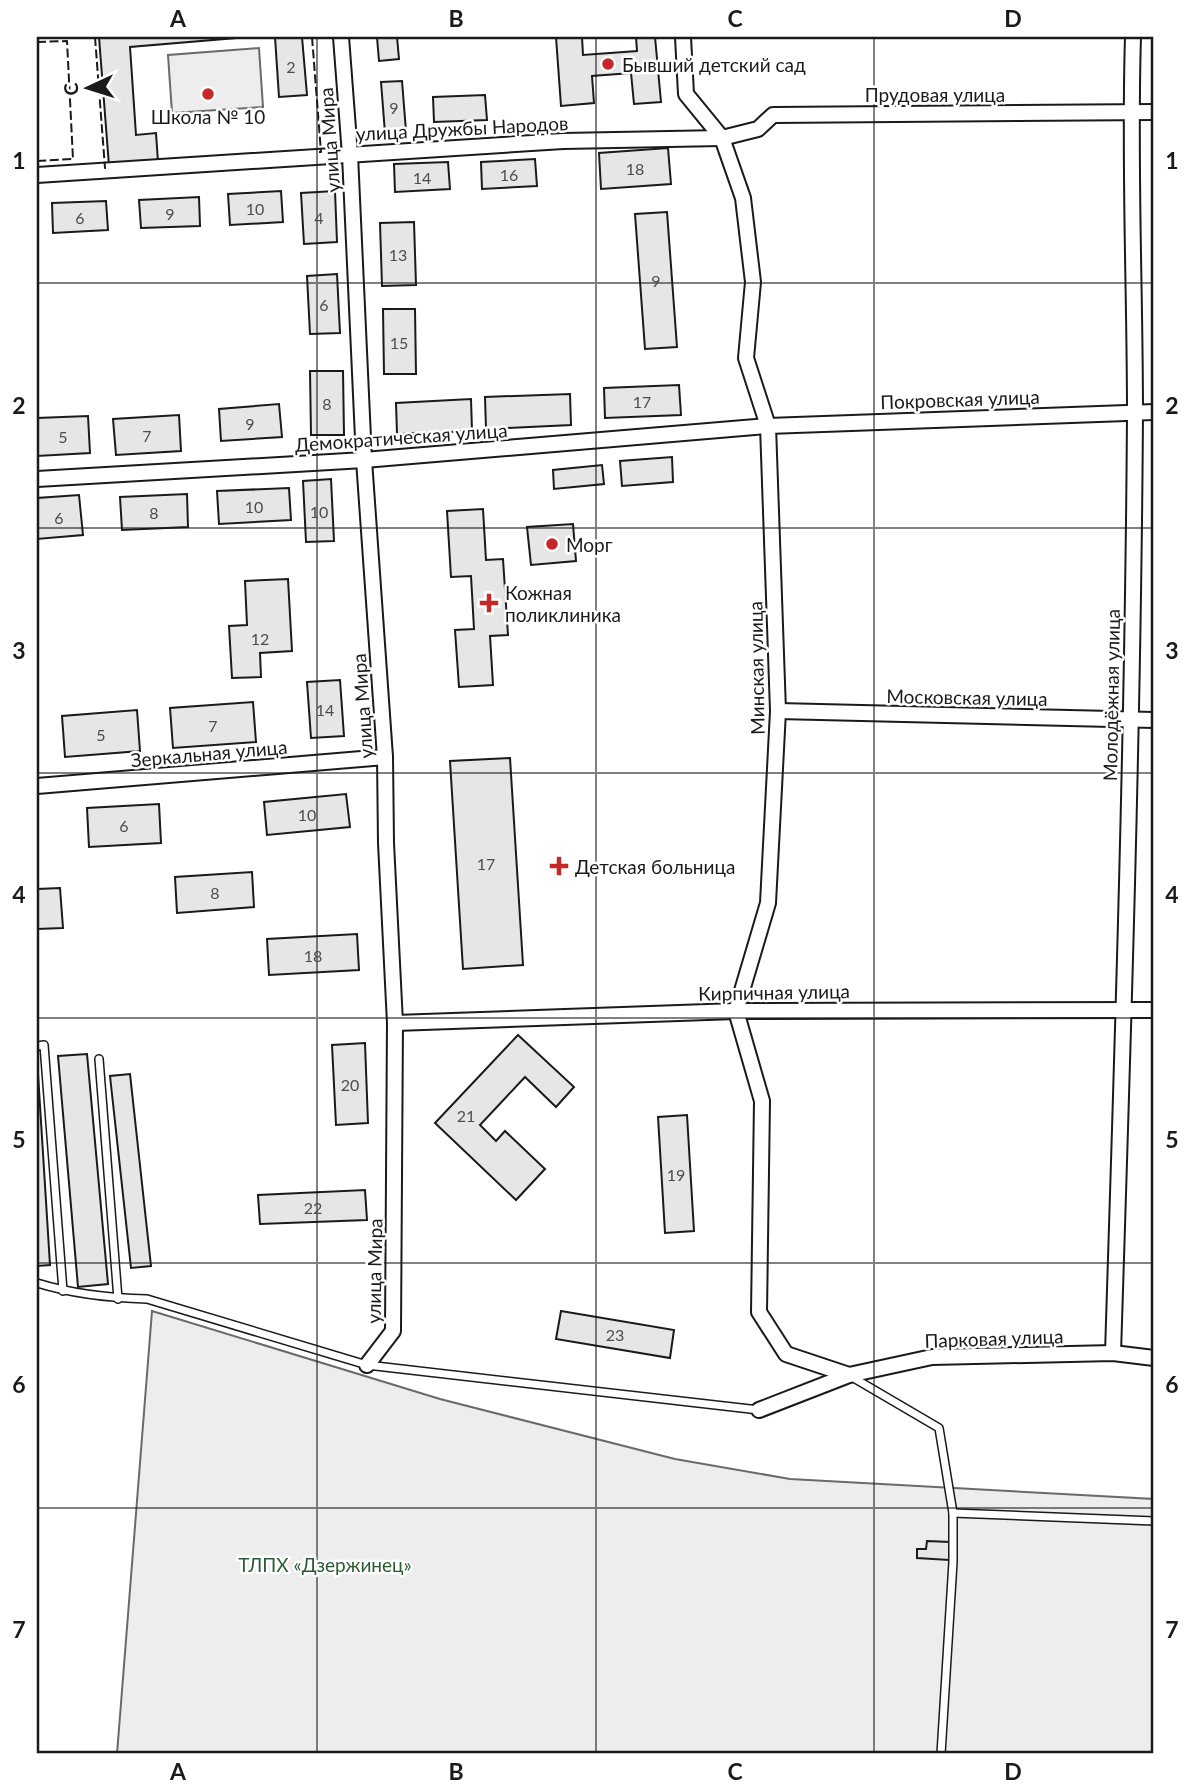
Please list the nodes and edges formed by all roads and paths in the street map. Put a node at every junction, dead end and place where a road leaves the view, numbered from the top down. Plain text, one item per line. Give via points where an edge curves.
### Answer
1 (341, 37) edge
2 (683, 37) edge
3 (1133, 37) edge
4 (1131, 112) junction
5 (1154, 112) edge
6 (722, 138) junction
7 (350, 155) junction
8 (37, 175) edge
9 (1135, 412) junction
10 (1154, 412) edge
11 (768, 426) junction
12 (364, 460) junction
13 (37, 479) edge
14 (778, 711) junction
15 (1130, 720) junction
16 (1154, 720) edge
17 (385, 757) junction
18 (37, 786) edge
19 (1154, 1010) edge
20 (736, 1011) junction
21 (1124, 1011) junction
22 (395, 1023) junction
23 (37, 1046) edge
24 (99, 1059) dead end
25 (37, 1283) edge
26 (64, 1291) junction
27 (118, 1298) junction
28 (1114, 1353) junction
29 (1154, 1358) edge
30 (367, 1365) junction
31 (849, 1375) junction
32 (758, 1410) joint
33 (953, 1513) junction
34 (1154, 1521) edge
35 (941, 1754) edge

1 - 7 street, улица Мира
2 - 6 street, Минская улица via 685,94
3 - 4 street, Молодёжная улица
4 - 5 street, Прудовая улица
4 - 6 street, Прудовая улица via 773,115 758,129
4 - 9 street, Молодёжная улица
6 - 7 street, улица Дружбы Народов via 563,141
6 - 11 street, Минская улица via 743,198 753,282 746,358
7 - 8 street, улица Дружбы Народов
7 - 12 street, улица Мира
9 - 10 street, Покровская улица
9 - 11 street, Покровская улица
9 - 15 street, Молодёжная улица
11 - 12 street, Демократическая улица
11 - 14 street, Минская улица
12 - 13 street, Демократическая улица
12 - 17 street, улица Мира
14 - 15 street, Московская улица
14 - 20 street, Минская улица via 768,903
15 - 16 street, Московская улица
15 - 21 street, Молодёжная улица
17 - 18 street, Зеркальная улица
17 - 22 street, улица Мира
19 - 21 street, Кирпичная улица
20 - 21 street, Кирпичная улица
20 - 22 street, Кирпичная улица
20 - 31 street via 762,1101 759,1312 786,1354
21 - 28 street, Молодёжная улица
22 - 30 street, улица Мира via 393,1331
23 - 26 lane via 44,1045
24 - 27 lane
25 - 26 lane
26 - 27 lane
27 - 30 lane via 147,1299
28 - 29 street, Парковая улица
28 - 31 street, Парковая улица via 932,1357
30 - 32 lane
31 - 32 street, Парковая улица
31 - 33 lane via 939,1428
33 - 34 lane
33 - 35 lane

